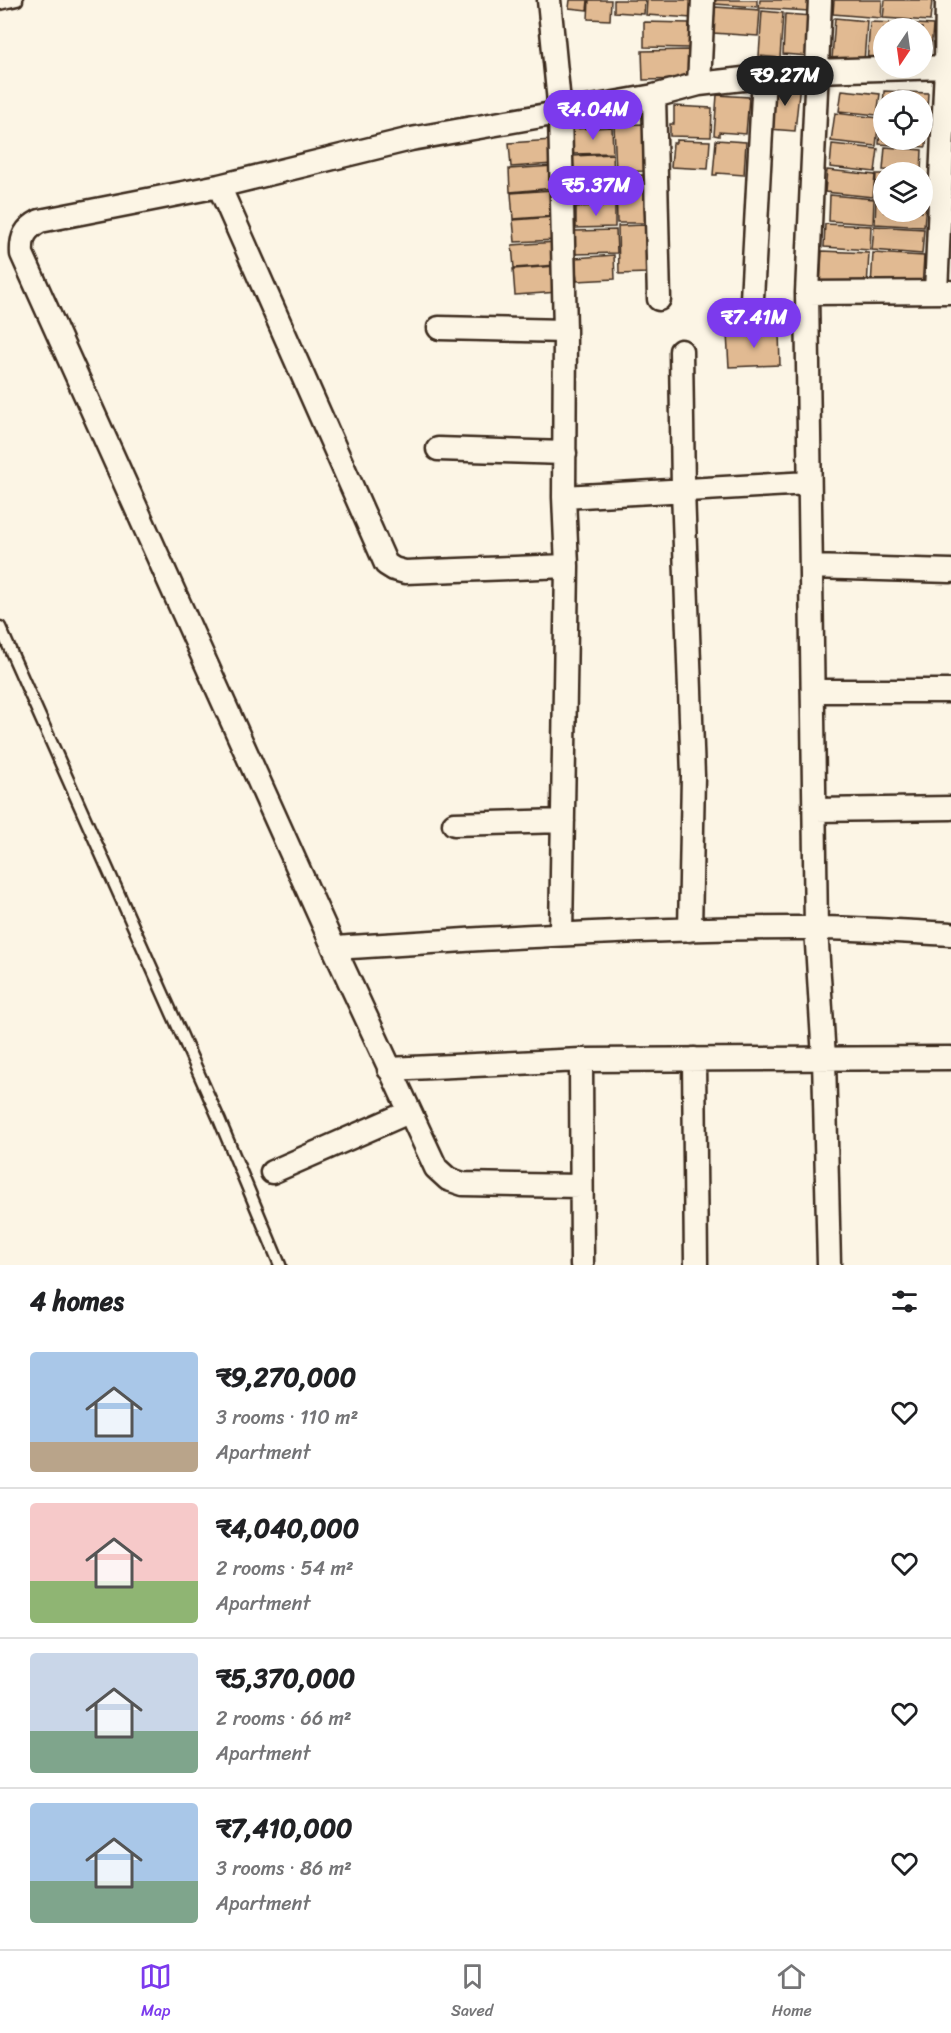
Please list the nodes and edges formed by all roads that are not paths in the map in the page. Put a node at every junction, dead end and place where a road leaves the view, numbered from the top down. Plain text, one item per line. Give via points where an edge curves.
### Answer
1 (17, 0) edge
2 (549, 0) edge
3 (703, 0) edge
4 (820, 0) edge
5 (947, 0) edge
6 (0, 4) edge
7 (946, 67) junction
8 (815, 71) junction
9 (764, 76) junction
10 (699, 84) junction
11 (654, 96) junction
12 (560, 113) junction
13 (219, 186) junction
14 (944, 292) edge
15 (807, 293) junction
16 (659, 299) dead end
17 (752, 299) dead end
18 (439, 328) dead end
19 (565, 331) junction
20 (681, 351) dead end
21 (438, 448) dead end
22 (565, 453) junction
23 (809, 483) junction
24 (683, 490) junction
25 (564, 497) junction
26 (567, 566) junction
27 (811, 567) junction
28 (951, 571) edge
29 (0, 627) edge
30 (951, 690) edge
31 (814, 691) junction
32 (951, 808) edge
33 (816, 810) junction
34 (563, 821) junction
35 (454, 824) dead end
36 (816, 928) junction
37 (690, 930) junction
38 (561, 934) junction
39 (951, 934) edge
40 (333, 948) junction
41 (824, 1058) junction
42 (951, 1058) edge
43 (694, 1059) junction
44 (581, 1060) junction
45 (389, 1069) junction
46 (409, 1112) junction
47 (272, 1173) dead end
48 (581, 1186) junction
49 (280, 1265) edge
50 (582, 1265) edge
51 (696, 1265) edge
52 (829, 1265) edge

1 - 6 lane
2 - 12 street
3 - 10 street
4 - 8 street
5 - 7 street
7 - 8 street
7 - 14 street
8 - 9 street
8 - 15 street
9 - 10 street
9 - 17 street
10 - 11 street
11 - 12 street
11 - 16 street
12 - 13 street via 411,139
12 - 19 street
13 - 26 street via 386,564 405,572
13 - 40 street via 40,221 28,227 21,240 22,254
14 - 15 street
15 - 23 street
18 - 19 street
19 - 22 street
20 - 24 street
21 - 22 street
22 - 25 street
23 - 24 street
23 - 27 street
24 - 25 street
24 - 37 street via 693,776
25 - 26 street
26 - 34 street
27 - 28 street
27 - 31 street
29 - 49 lane
30 - 31 street
31 - 33 street
32 - 33 street
33 - 36 street
34 - 35 street
34 - 38 street
36 - 37 street
36 - 39 street
36 - 41 street
37 - 38 street
38 - 40 street
40 - 45 street
41 - 42 street
41 - 43 street
41 - 52 street
43 - 44 street
43 - 51 street
44 - 45 street
44 - 48 street
45 - 46 street
46 - 47 street
46 - 48 street via 436,1168 448,1179 463,1184
48 - 50 street

